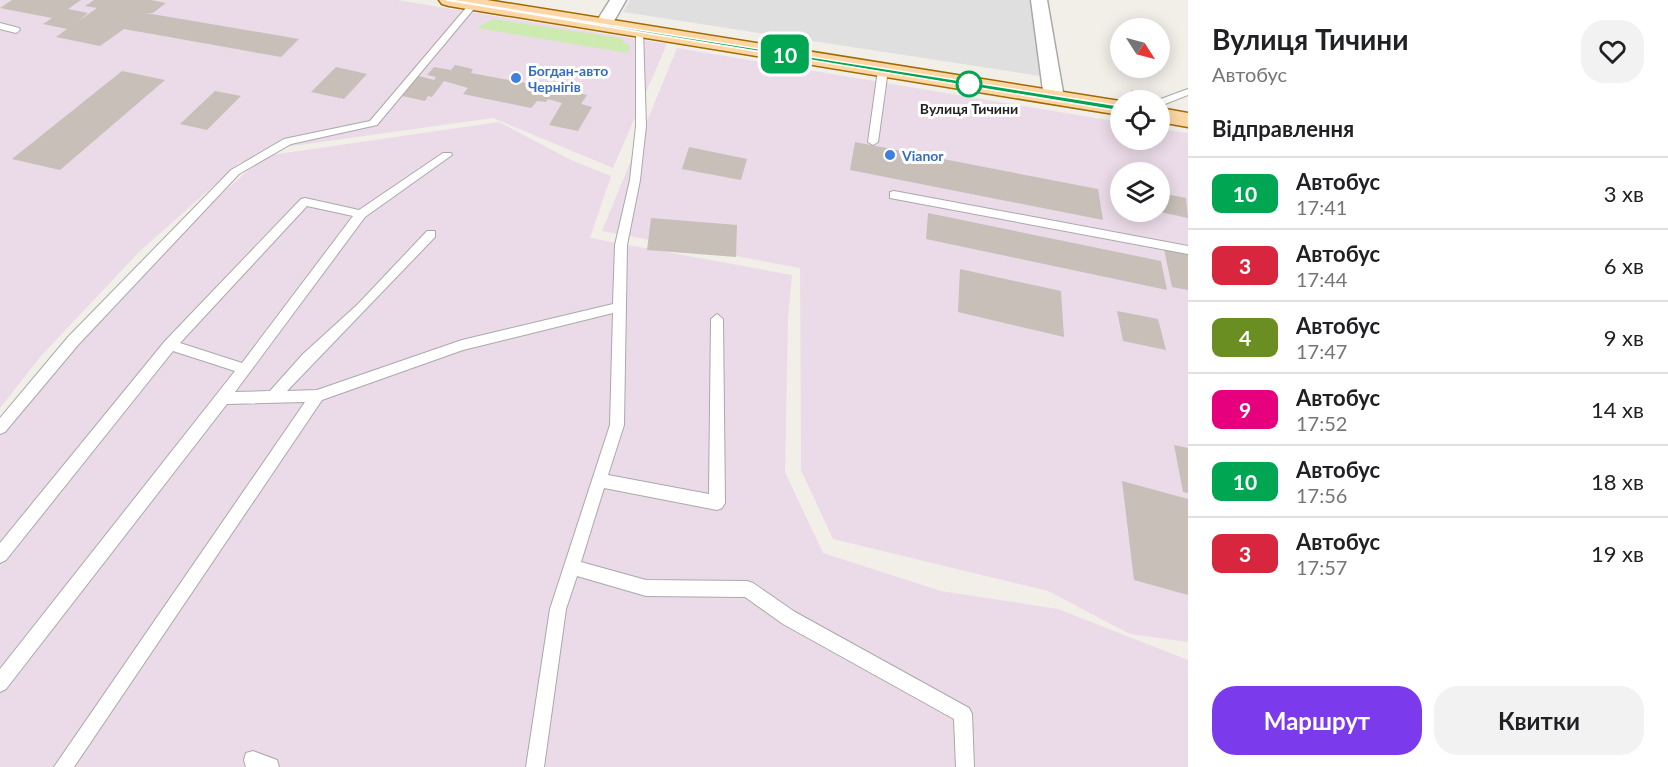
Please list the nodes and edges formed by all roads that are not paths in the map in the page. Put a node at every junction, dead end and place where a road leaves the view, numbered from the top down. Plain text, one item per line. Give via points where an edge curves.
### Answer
1 (449, 0) edge
2 (618, 0) edge
3 (1039, 0) edge
4 (474, 4) junction
5 (604, 24) junction
6 (0, 26) edge
7 (16, 30) dead end
8 (639, 30) junction
9 (883, 70) junction
10 (1188, 92) edge
11 (1054, 98) junction
12 (1170, 99) edge
13 (1110, 106) edge
14 (1170, 117) edge
15 (1188, 120) edge
16 (873, 142) dead end
17 (447, 155) dead end
18 (894, 195) dead end
19 (361, 214) junction
20 (431, 234) dead end
21 (1188, 250) edge
22 (620, 307) junction
23 (717, 319) dead end
24 (170, 345) junction
25 (245, 369) junction
26 (317, 396) junction
27 (273, 397) junction
28 (223, 398) junction
29 (0, 428) edge
30 (599, 480) junction
31 (0, 555) edge
32 (572, 567) junction
33 (0, 682) edge
34 (63, 767) edge
35 (535, 767) edge
36 (965, 767) edge

1 - 4 main road
2 - 5 street
3 - 11 street
4 - 5 main road
4 - 29 lane via 373,123 288,141 234,172 73,341
5 - 8 main road
6 - 7 lane
8 - 9 main road
8 - 22 lane via 641,126 635,180 621,245
9 - 11 main road
9 - 16 lane
10 - 12 lane
11 - 13 main road
14 - 15 main road
17 - 19 lane
18 - 21 lane
19 - 24 lane via 305,202
19 - 25 lane
20 - 27 lane
22 - 26 lane via 462,345
22 - 30 lane via 616,425
23 - 30 lane via 717,503
24 - 25 lane
24 - 31 lane
25 - 28 lane
26 - 27 lane
26 - 34 lane
27 - 28 lane
28 - 33 lane
30 - 32 lane
32 - 35 lane via 558,609
32 - 36 lane via 646,588 747,589 789,618 963,714

